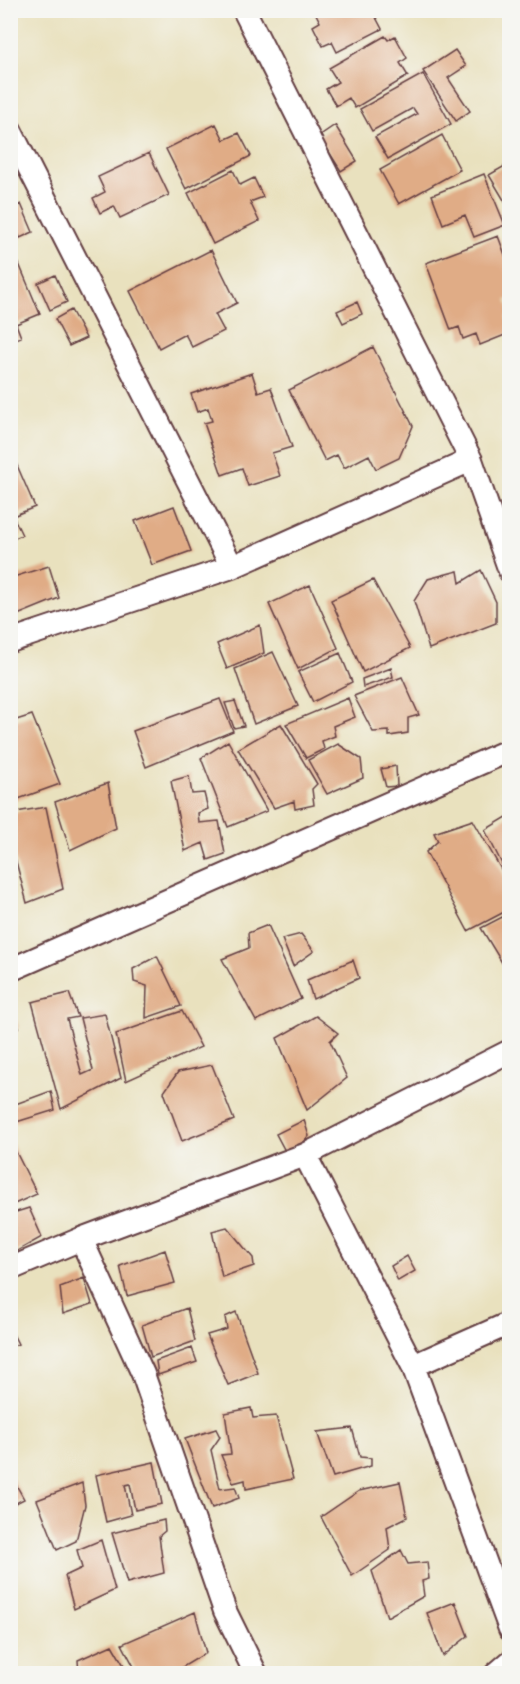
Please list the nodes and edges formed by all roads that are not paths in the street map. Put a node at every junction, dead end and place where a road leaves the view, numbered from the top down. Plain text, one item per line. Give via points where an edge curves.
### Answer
1 (244, 10) edge
2 (10, 130) edge
3 (471, 460) junction
4 (232, 567) junction
5 (510, 571) edge
6 (10, 641) edge
7 (510, 750) edge
8 (10, 970) edge
9 (510, 1051) edge
10 (305, 1155) junction
11 (81, 1239) junction
12 (10, 1269) edge
13 (510, 1323) edge
14 (413, 1366) junction
15 (510, 1629) edge
16 (510, 1662) edge
17 (256, 1674) edge
18 (496, 1674) edge

1 - 3 street
2 - 4 street
3 - 4 street
3 - 5 street
4 - 6 street
7 - 8 street
9 - 10 street
10 - 11 street
10 - 14 street
11 - 12 street
11 - 17 street via 143,1374 225,1611
13 - 14 street
14 - 15 street
16 - 18 street

